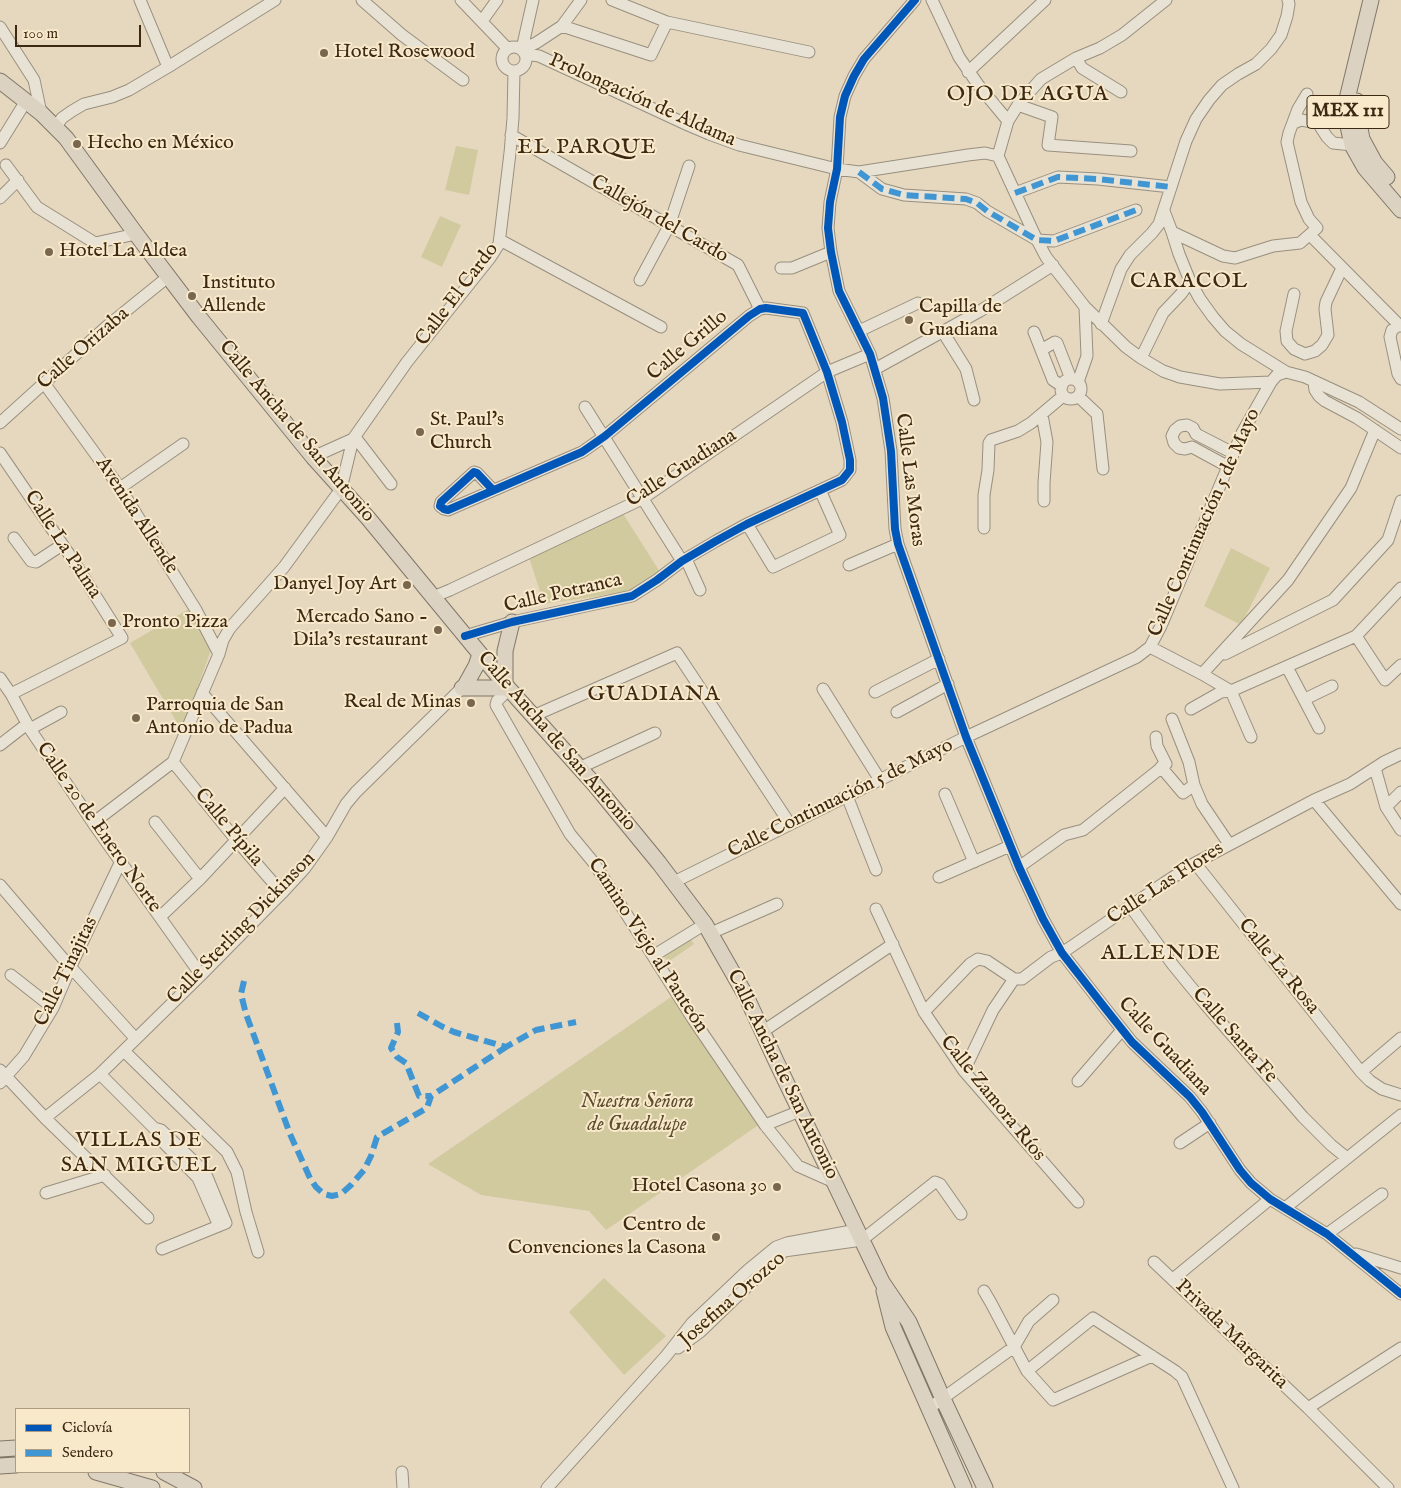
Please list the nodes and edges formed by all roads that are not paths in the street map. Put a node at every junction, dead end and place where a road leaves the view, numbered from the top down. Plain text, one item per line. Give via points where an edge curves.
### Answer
1 (140, 0) edge
2 (362, 0) edge
3 (461, 0) edge
4 (497, 0) edge
5 (532, 0) edge
6 (581, 0) edge
7 (612, 0) edge
8 (915, 0) edge
9 (932, 0) edge
10 (1045, 0) edge
11 (1166, 0) edge
12 (1288, 0) edge
13 (1371, 0) edge
14 (1379, 0) edge
15 (272, 1) edge
16 (482, 21) junction
17 (667, 22) junction
18 (562, 26) junction
19 (0, 27) edge
20 (507, 48) junction
21 (523, 51) junction
22 (809, 52) dead end
23 (1076, 58) junction
24 (168, 67) junction
25 (514, 71) junction
26 (968, 72) junction
27 (463, 80) dead end
28 (0, 81) edge
29 (1120, 92) dead end
30 (1307, 94) dead end
31 (26, 101) junction
32 (1018, 105) junction
33 (41, 113) junction
34 (1008, 121) junction
35 (1294, 123) junction
36 (56, 127) junction
37 (511, 135) junction
38 (0, 143) edge
39 (1352, 145) junction
40 (1131, 150) dead end
41 (998, 156) junction
42 (6, 166) dead end
43 (688, 166) dead end
44 (837, 169) junction
45 (859, 172) junction
46 (18, 180) junction
47 (1171, 187) junction
48 (1016, 193) junction
49 (1401, 194) edge
50 (0, 198) edge
51 (1136, 210) dead end
52 (1401, 210) edge
53 (1164, 211) junction
54 (669, 226) junction
55 (1172, 232) junction
56 (1314, 232) junction
57 (136, 234) junction
58 (500, 240) junction
59 (1037, 240) junction
60 (831, 252) junction
61 (1053, 266) junction
62 (781, 268) dead end
63 (1342, 268) junction
64 (169, 276) junction
65 (640, 280) dead end
66 (1190, 281) junction
67 (1294, 294) dead end
68 (918, 303) dead end
69 (1085, 307) junction
70 (760, 309) junction
71 (1101, 324) junction
72 (1400, 325) edge
73 (660, 327) dead end
74 (860, 331) junction
75 (943, 332) junction
76 (1034, 332) dead end
77 (1041, 350) junction
78 (870, 354) junction
79 (1305, 354) junction
80 (1141, 358) junction
81 (875, 369) junction
82 (827, 372) junction
83 (1291, 373) junction
84 (1401, 379) edge
85 (1271, 382) junction
86 (1314, 382) junction
87 (44, 383) junction
88 (1069, 386) junction
89 (974, 400) dead end
90 (585, 407) dead end
91 (1042, 415) junction
92 (0, 423) edge
93 (1401, 429) edge
94 (1375, 430) junction
95 (605, 436) junction
96 (354, 438) junction
97 (183, 444) dead end
98 (1401, 448) edge
99 (0, 453) edge
100 (1233, 454) junction
101 (313, 457) junction
102 (1228, 466) junction
103 (1103, 469) dead end
104 (391, 484) dead end
105 (120, 488) junction
106 (342, 489) junction
107 (493, 490) dead end
108 (820, 490) junction
109 (642, 499) junction
110 (1401, 501) edge
111 (1044, 502) dead end
112 (747, 524) junction
113 (984, 528) dead end
114 (14, 538) dead end
115 (898, 544) junction
116 (62, 545) junction
117 (684, 560) junction
118 (849, 565) dead end
119 (1401, 588) edge
120 (700, 590) dead end
121 (433, 597) junction
122 (512, 622) junction
123 (465, 636) junction
124 (1356, 636) junction
125 (1150, 647) junction
126 (219, 654) junction
127 (1218, 658) junction
128 (483, 659) junction
129 (939, 659) junction
130 (1401, 665) edge
131 (1287, 667) junction
132 (1202, 674) junction
133 (0, 678) edge
134 (948, 684) junction
135 (464, 686) junction
136 (1332, 686) dead end
137 (507, 687) junction
138 (822, 689) dead end
139 (1231, 691) junction
140 (874, 692) dead end
141 (202, 693) junction
142 (11, 694) junction
143 (1304, 699) junction
144 (1191, 709) dead end
145 (61, 712) dead end
146 (897, 712) dead end
147 (532, 716) junction
148 (1172, 719) dead end
149 (29, 726) junction
150 (1319, 728) dead end
151 (655, 733) dead end
152 (966, 737) junction
153 (1156, 737) dead end
154 (1251, 738) dead end
155 (0, 745) edge
156 (1401, 754) edge
157 (173, 762) junction
158 (1164, 766) junction
159 (579, 768) junction
160 (1375, 768) junction
161 (880, 780) junction
162 (1194, 785) junction
163 (285, 788) junction
164 (1401, 792) edge
165 (945, 794) dead end
166 (848, 796) junction
167 (1314, 800) junction
168 (1386, 807) junction
169 (154, 822) dead end
170 (93, 823) junction
171 (790, 824) junction
172 (1401, 830) edge
173 (327, 837) junction
174 (237, 840) junction
175 (1229, 844) junction
176 (1010, 846) junction
177 (121, 861) junction
178 (974, 862) junction
179 (1195, 863) junction
180 (1019, 867) junction
181 (876, 870) dead end
182 (940, 877) dead end
183 (200, 879) junction
184 (674, 882) junction
185 (0, 885) edge
186 (282, 893) junction
187 (4, 899) edge
188 (777, 904) dead end
189 (1401, 904) edge
190 (1130, 906) junction
191 (876, 909) dead end
192 (160, 917) junction
193 (708, 929) junction
194 (892, 944) junction
195 (1062, 953) junction
196 (653, 956) junction
197 (71, 966) junction
198 (11, 975) dead end
199 (201, 975) junction
200 (1014, 980) junction
201 (52, 1008) junction
202 (924, 1012) junction
203 (1122, 1030) junction
204 (762, 1032) junction
205 (136, 1038) junction
206 (1401, 1038) edge
207 (124, 1051) junction
208 (964, 1071) junction
209 (1361, 1072) junction
210 (100, 1074) junction
211 (2, 1076) edge
212 (1078, 1081) dead end
213 (1401, 1095) edge
214 (800, 1111) junction
215 (1401, 1116) edge
216 (45, 1118) junction
217 (1210, 1123) junction
218 (765, 1125) junction
219 (1180, 1143) dead end
220 (1347, 1158) junction
221 (105, 1175) junction
222 (834, 1182) junction
223 (46, 1193) dead end
224 (1382, 1194) dead end
225 (1270, 1199) junction
226 (1078, 1202) dead end
227 (1285, 1208) junction
228 (961, 1214) dead end
229 (148, 1218) dead end
230 (1327, 1234) junction
231 (859, 1235) junction
232 (162, 1248) dead end
233 (258, 1252) dead end
234 (1350, 1252) junction
235 (1154, 1262) dead end
236 (1401, 1268) edge
237 (1173, 1280) junction
238 (882, 1282) junction
239 (984, 1292) dead end
240 (1401, 1294) edge
241 (1053, 1300) dead end
242 (1014, 1347) junction
243 (1401, 1348) edge
244 (1152, 1356) junction
245 (1027, 1371) junction
246 (942, 1399) junction
247 (1308, 1408) junction
248 (928, 1409) junction
249 (15, 1448) edge
250 (0, 1450) edge
251 (15, 1465) edge
252 (0, 1466) edge
253 (976, 1469) junction
254 (402, 1472) dead end
255 (100, 1473) edge
256 (166, 1473) edge
257 (962, 1483) edge
258 (152, 1488) edge
259 (194, 1488) edge
260 (403, 1488) edge
261 (547, 1488) edge
262 (985, 1488) edge
263 (1233, 1488) edge
264 (1388, 1488) edge

1 - 24 street
2 - 27 street via 402,35
3 - 16 street
4 - 16 street
5 - 21 street
6 - 18 street
7 - 17 street
8 - 44 street, Calle Las Moras via 864,59 854,76 840,117
9 - 26 street
10 - 26 street
11 - 23 street via 1122,35
12 - 47 street via 1287,16 1272,49 1256,64 1222,85 1196,119
13 - 39 main road, MEX 111 via 1347,99
14 - 49 main road, MEX 111 via 1357,98 1358,118 1362,139 1375,163
15 - 24 street
16 - 20 street
17 - 18 street via 651,55
17 - 22 street
18 - 21 street
19 - 33 street via 34,80
20 - 21 street via 517,46
20 - 25 street via 502,54 502,61 505,67
21 - 25 street via 525,64
21 - 44 street, Prolongación de Aldama via 709,134 739,145
23 - 29 street via 1082,68
23 - 32 street via 1041,79
24 - 36 street via 129,90 72,110
25 - 37 street, Calle El Cardo
26 - 34 street
28 - 31 main road, Calle Ancha de San Antonio
30 - 35 street
31 - 33 main road, Calle Ancha de San Antonio
31 - 38 street
32 - 34 street
32 - 40 street via 1052,117 1048,145
33 - 36 main road, Calle Ancha de San Antonio
34 - 41 street
35 - 39 street via 1301,120 1318,123 1333,143
35 - 56 street via 1287,142 1301,202
36 - 57 main road, Calle Ancha de San Antonio
37 - 54 street, Callejón del Cardo
37 - 58 street, Calle El Cardo
39 - 52 main road, MEX 111 via 1366,168
41 - 45 street, Prolongación de Aldama via 985,153
41 - 48 street
42 - 46 street
43 - 54 street
44 - 45 street, Prolongación de Aldama
44 - 60 street, Calle Las Moras via 828,228
45 - 59 street via 882,189 904,195 966,198
46 - 50 street
46 - 57 street via 37,207 95,243
47 - 48 street via 1058,177
47 - 53 street
48 - 59 street
51 - 59 street via 1054,241
53 - 55 street
53 - 71 street via 1158,224 1121,269
54 - 65 street
54 - 70 street, Callejón del Cardo via 738,265
55 - 56 street via 1235,258 1273,246 1300,243
55 - 66 street
56 - 63 street
57 - 64 main road, Calle Ancha de San Antonio
58 - 73 street
58 - 96 street, Calle El Cardo via 490,258 407,362
59 - 61 street
60 - 62 street via 792,268
60 - 74 street, Calle Las Moras via 839,291
61 - 69 street
61 - 75 street
63 - 72 street
63 - 79 street via 1326,302 1328,335 1315,351
64 - 87 street, Calle Orizaba
64 - 101 main road, Calle Ancha de San Antonio
66 - 80 street via 1164,313
66 - 83 street via 1225,331
67 - 79 street via 1287,341
68 - 74 street
69 - 71 street
69 - 88 street via 1087,356
70 - 82 street via 803,313
70 - 95 street, Calle Grillo
71 - 80 street
72 - 84 street via 1392,330 1390,337
74 - 78 street, Calle Las Moras
75 - 81 street
75 - 89 street via 966,369
76 - 77 street
77 - 88 street via 1053,380
77 - 88 street via 1057,343
78 - 81 street, Calle Las Moras
78 - 82 street, Calle Guadiana
79 - 83 street
80 - 85 street via 1163,371 1199,381 1220,384
81 - 115 street, Calle Las Moras via 891,451
82 - 108 street, Calle Potranca via 842,422 850,470 842,480
82 - 109 street, Calle Guadiana
83 - 85 street via 1277,375
83 - 86 street
85 - 100 street, Calle Continuación 5 de Mayo
86 - 93 street via 1359,402
86 - 94 street via 1315,390 1326,401
87 - 92 street, Calle Orizaba
87 - 105 street, Avenida Allende
88 - 91 street
88 - 103 street via 1081,389 1078,396 1097,414
90 - 95 street
91 - 111 street via 1047,442
91 - 113 street via 1018,431 989,442
94 - 98 street
94 - 127 street via 1351,488 1288,580
95 - 107 street, Calle Grillo via 577,455
95 - 109 street
96 - 101 street
96 - 104 street
96 - 106 street, Calle El Cardo
97 - 105 street
99 - 116 street, Calle La Palma
100 - 102 street, Calle Continuación 5 de Mayo
100 - 102 street via 1196,434 1187,425 1174,430 1172,436 1179,448 1192,446
101 - 106 main road, Calle Ancha de San Antonio
102 - 125 street, Calle Continuación 5 de Mayo
105 - 126 street, Avenida Allende via 196,610
106 - 121 main road, Calle Ancha de San Antonio
106 - 126 street via 284,567 230,628
108 - 112 street, Calle Potranca
108 - 112 street via 840,535 773,567
109 - 117 street
109 - 121 street, Calle Guadiana
110 - 127 street via 1388,540 1333,600
112 - 117 street, Calle Potranca
114 - 116 street via 31,561 36,562
115 - 118 street
115 - 129 street, Calle Las Moras
116 - 142 street, Calle La Palma via 122,638
117 - 120 street
117 - 122 street, Calle Potranca via 632,596
119 - 124 street
121 - 123 main road, Calle Ancha de San Antonio
122 - 123 street, Calle Potranca
122 - 137 main road via 505,651
123 - 128 main road, Calle Ancha de San Antonio
124 - 130 street via 1385,680
124 - 131 street
125 - 132 street
125 - 152 street, Calle Continuación 5 de Mayo via 1136,657
126 - 141 street
127 - 132 street
128 - 135 main road
128 - 137 main road, Calle Ancha de San Antonio
129 - 134 street, Calle Las Moras
129 - 140 street
131 - 139 street
131 - 143 street
132 - 139 street
133 - 142 street, Calle 20 de Enero Norte
134 - 146 street
134 - 152 street, Calle Las Moras
135 - 137 main road
135 - 173 street, Calle Sterling Dickinson via 356,792
136 - 143 street
137 - 147 main road, Calle Ancha de San Antonio
137 - 196 street, Camino Viejo al Panteón via 496,705 570,834 594,863
138 - 161 street
139 - 144 street via 1221,692
139 - 154 street
141 - 157 street
141 - 163 street
142 - 149 street, Calle 20 de Enero Norte
143 - 150 street
145 - 149 street
147 - 159 main road, Calle Ancha de San Antonio
147 - 171 street via 677,653
148 - 162 street via 1189,762
149 - 155 street
149 - 170 street, Calle 20 de Enero Norte
151 - 159 street
152 - 161 street, Calle Continuación 5 de Mayo
152 - 176 street, Calle Las Moras
153 - 158 street
156 - 160 street, Calle Las Flores
157 - 170 street
157 - 174 street, Calle Pípila
158 - 162 street via 1183,793
158 - 180 street via 1083,830 1064,835
159 - 184 main road, Calle Ancha de San Antonio
160 - 167 street, Calle Las Flores via 1350,784
160 - 168 street
161 - 166 street, Calle Continuación 5 de Mayo
162 - 175 street via 1202,804
163 - 173 street
163 - 174 street
164 - 168 street
165 - 178 street
166 - 171 street, Calle Continuación 5 de Mayo
166 - 181 street
167 - 175 street, Calle Las Flores
167 - 189 street
168 - 172 street
169 - 183 street
170 - 177 street, Calle 20 de Enero Norte
171 - 184 street, Calle Continuación 5 de Mayo
173 - 186 street, Calle Sterling Dickinson
174 - 183 street
174 - 186 street, Calle Pípila
175 - 179 street, Calle Las Flores
176 - 178 street
176 - 180 street, Calle Guadiana
177 - 192 street, Calle 20 de Enero Norte
177 - 197 street, Calle Tinajitas
178 - 182 street
179 - 190 street, Calle Las Flores
179 - 209 street, Calle La Rosa
180 - 195 street, Calle Guadiana
183 - 192 street
184 - 193 main road, Calle Ancha de San Antonio
185 - 187 street
186 - 199 street, Calle Sterling Dickinson
187 - 197 street
188 - 193 street
190 - 195 street, Calle Las Flores
190 - 220 street, Calle Santa Fe via 1205,1004 1303,1117
191 - 194 street, Calle Zamora Ríos
192 - 199 street, Calle 20 de Enero Norte
193 - 196 street
193 - 204 main road, Calle Ancha de San Antonio via 746,996
194 - 202 street, Calle Zamora Ríos
194 - 204 street
195 - 200 street, Calle Las Flores via 1022,979
195 - 203 street, Calle Guadiana
196 - 218 street, Camino Viejo al Panteón
197 - 201 street, Calle Tinajitas
197 - 205 street
198 - 201 street
199 - 205 street, Calle Sterling Dickinson
200 - 202 street via 987,961 978,959
200 - 208 street via 993,1010
201 - 211 street, Calle Tinajitas via 24,1056
202 - 208 street, Calle Zamora Ríos
203 - 212 street
203 - 217 street, Calle Guadiana via 1190,1097
204 - 214 main road, Calle Ancha de San Antonio
205 - 207 street, Calle Sterling Dickinson
206 - 209 street
207 - 210 street, Calle Sterling Dickinson
207 - 233 street via 227,1152 237,1172
208 - 226 street, Calle Zamora Ríos
209 - 213 street, Calle La Rosa via 1382,1089
210 - 216 street, Calle Sterling Dickinson
210 - 232 street via 201,1175 226,1223
211 - 216 street
214 - 218 street
214 - 222 main road, Calle Ancha de San Antonio
215 - 220 street
216 - 221 street
217 - 219 street
217 - 225 street, Calle Guadiana via 1240,1170
218 - 222 street, Camino Viejo al Panteón via 798,1166
220 - 227 street
221 - 223 street
221 - 229 street
222 - 231 main road, Calle Ancha de San Antonio
224 - 230 street
225 - 227 street, Calle Guadiana
225 - 237 street
227 - 230 street, Calle Guadiana
228 - 231 street via 940,1184 934,1182
230 - 234 street, Calle Guadiana
231 - 238 main road, Calle Ancha de San Antonio
231 - 261 street, Josefina Orozco via 784,1251 700,1332 666,1356
234 - 236 street
234 - 240 street, Calle Guadiana
235 - 237 street, Privada Margarita
237 - 247 street, Privada Margarita
238 - 246 main road via 909,1322
238 - 248 main road via 892,1327
239 - 242 street
241 - 242 street via 1029,1321
242 - 245 street
242 - 246 street
243 - 247 street
244 - 245 street via 1053,1400
244 - 245 street via 1093,1318
244 - 263 street via 1182,1377
246 - 248 street
246 - 253 main road
247 - 264 street, Privada Margarita
248 - 257 main road
249 - 250 main road
251 - 252 main road
253 - 257 main road
253 - 262 main road
254 - 260 street
255 - 258 main road
256 - 259 main road

